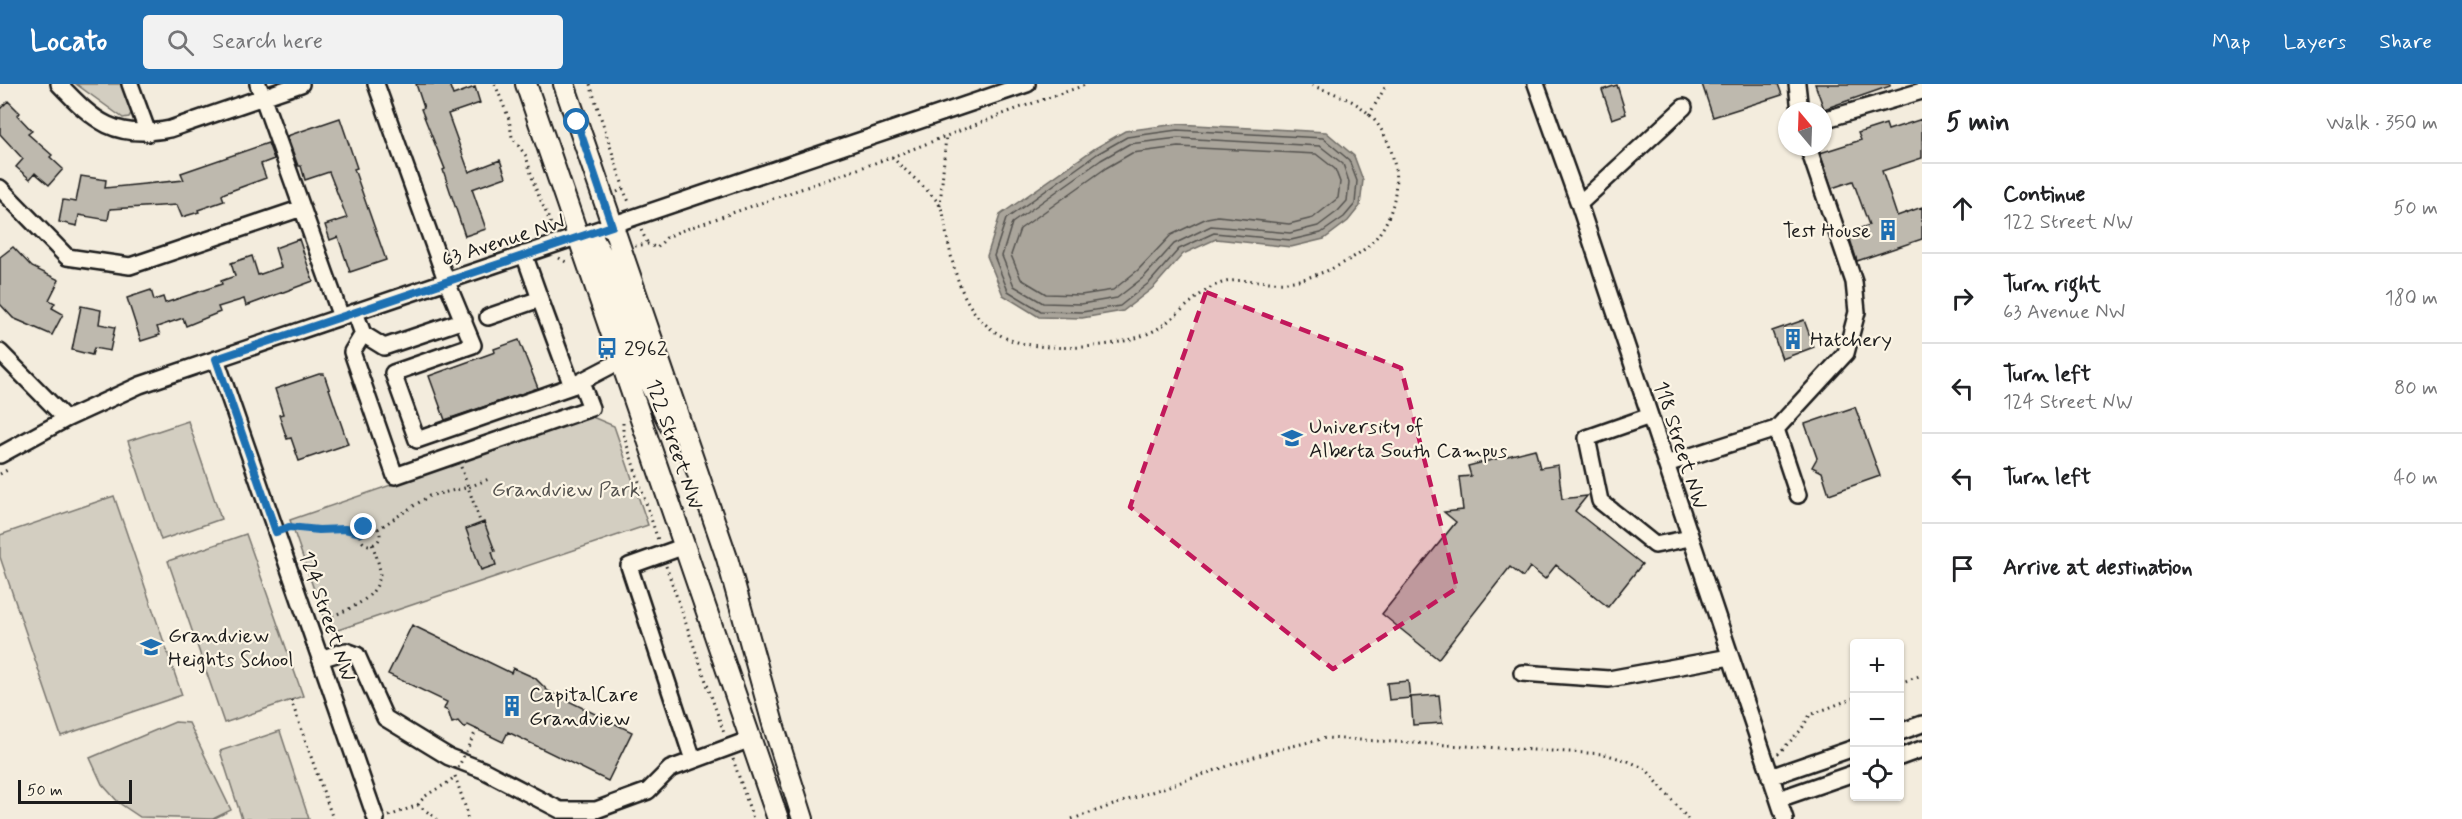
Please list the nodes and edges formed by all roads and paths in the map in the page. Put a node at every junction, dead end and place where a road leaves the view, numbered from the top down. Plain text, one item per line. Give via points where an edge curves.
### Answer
1 (59, 84) edge
2 (130, 84) edge
3 (301, 84) edge
4 (376, 84) edge
5 (495, 84) edge
6 (526, 84) edge
7 (564, 84) edge
8 (590, 84) edge
9 (1027, 84) edge
10 (1088, 84) edge
11 (1308, 84) edge
12 (1387, 84) edge
13 (1536, 84) edge
14 (1797, 84) edge
15 (260, 91) edge
16 (1922, 91) edge
17 (1799, 102) edge
18 (1684, 107) dead end
19 (1369, 115) junction
20 (1832, 117) edge
21 (148, 133) junction
22 (946, 135) junction
23 (1811, 156) edge
24 (892, 157) junction
25 (623, 186) dead end
26 (0, 188) edge
27 (1579, 204) junction
28 (940, 206) junction
29 (302, 208) junction
30 (550, 222) dead end
31 (612, 226) junction
32 (580, 237) junction
33 (648, 244) dead end
34 (524, 254) junction
35 (446, 280) junction
36 (540, 299) junction
37 (348, 314) junction
38 (488, 317) dead end
39 (464, 320) junction
40 (363, 334) junction
41 (384, 347) junction
42 (0, 352) edge
43 (216, 359) junction
44 (621, 360) junction
45 (393, 373) junction
46 (576, 384) junction
47 (622, 414) dead end
48 (1650, 416) junction
49 (66, 419) junction
50 (1776, 429) junction
51 (0, 455) edge
52 (459, 460) dead end
53 (1666, 464) junction
54 (489, 479) dead end
55 (701, 482) junction
56 (469, 487) junction
57 (1798, 495) dead end
58 (481, 524) dead end
59 (378, 529) junction
60 (276, 532) junction
61 (361, 533) junction
62 (1690, 538) junction
63 (372, 544) junction
64 (685, 546) junction
65 (663, 554) junction
66 (308, 624) junction
67 (1730, 657) junction
68 (320, 659) junction
69 (1522, 673) dead end
70 (1922, 675) edge
71 (1904, 681) edge
72 (291, 700) dead end
73 (1850, 700) edge
74 (1922, 724) edge
75 (477, 729) dead end
76 (1904, 730) edge
77 (752, 740) junction
78 (729, 747) junction
79 (1850, 749) edge
80 (1922, 749) edge
81 (1904, 755) edge
82 (693, 760) junction
83 (1768, 772) junction
84 (1850, 774) edge
85 (454, 777) junction
86 (1779, 799) junction
87 (418, 805) junction
88 (333, 819) edge
89 (376, 819) edge
90 (381, 819) edge
91 (437, 819) edge
92 (467, 819) edge
93 (753, 819) edge
94 (778, 819) edge
95 (803, 819) edge
96 (1072, 819) edge
97 (1688, 819) edge
98 (1785, 819) edge

1 - 21 street via 100,122 122,131
2 - 21 street
3 - 15 street
4 - 35 street
5 - 30 path via 512,137 525,156
6 - 32 main road, 122 Street NW
7 - 31 main road, 122 Street NW
8 - 25 path
9 - 31 street, 63 Avenue NW
10 - 22 path
11 - 19 path via 1354,103
12 - 19 path
13 - 27 street, 118 Street NW
14 - 17 street
15 - 21 street via 170,129
15 - 29 street
16 - 20 street
18 - 27 street
19 - 28 path via 1391,148 1396,186 1390,213 1363,251 1302,279 1221,283 1155,330 1114,343 1030,346 1010,340 985,324 958,285
22 - 24 path
22 - 28 path
23 - 50 street via 1854,282 1857,312 1845,353
24 - 28 path
24 - 33 path via 678,232 657,248
26 - 29 street via 67,257 130,266
27 - 48 street, 118 Street NW
29 - 37 street
31 - 32 street, 63 Avenue NW
31 - 55 main road, 122 Street NW
32 - 34 street, 63 Avenue NW
32 - 44 main road, 122 Street NW
32 - 55 main road via 593,239 598,246 647,378
34 - 35 street, 63 Avenue NW
34 - 36 street
35 - 37 street, 63 Avenue NW
35 - 39 street
36 - 38 street
36 - 46 street
37 - 40 street
37 - 43 street, 63 Avenue NW
39 - 41 street
39 - 45 street via 473,345
40 - 41 street
40 - 46 street via 352,352 395,476 591,408
41 - 45 street
42 - 49 street
43 - 49 street, 63 Avenue NW via 140,386
43 - 60 street, 124 Street NW
44 - 46 street
44 - 64 main road, 122 Street NW
45 - 46 street via 417,440
47 - 65 path via 623,433
48 - 53 street, 118 Street NW
48 - 62 street via 1587,438 1600,501 1655,545
49 - 51 street, 63 Avenue NW
50 - 53 street
50 - 57 street
52 - 56 path
53 - 62 street, 118 Street NW
54 - 56 path
55 - 95 main road, 122 Street NW
56 - 58 path
56 - 59 path via 420,500
59 - 61 path via 369,525
59 - 63 path via 379,538
60 - 61 path via 289,527
60 - 66 street, 124 Street NW
61 - 63 path via 363,541
62 - 67 street, 118 Street NW
63 - 66 path via 380,571 368,597 356,606
64 - 65 street
64 - 77 main road, 122 Street NW
65 - 78 path
65 - 82 street via 629,566
66 - 68 street, 124 Street NW
67 - 69 street via 1610,679
67 - 83 street, 118 Street NW
68 - 82 street via 346,651 357,655 385,718 449,758 483,770 560,810 596,810 648,791 670,769
68 - 89 street, 124 Street NW
70 - 71 path
72 - 88 path
73 - 83 path via 1810,715
74 - 76 street
75 - 85 path, bridge
77 - 78 street
77 - 94 main road, 122 Street NW
78 - 82 street
78 - 93 path
79 - 83 street
80 - 81 street
83 - 86 street, 118 Street NW
84 - 86 street
85 - 87 path via 424,795
85 - 92 path
86 - 98 street, 118 Street NW
87 - 90 path
87 - 91 path
96 - 97 path via 1272,751 1326,738 1604,754 1646,769

